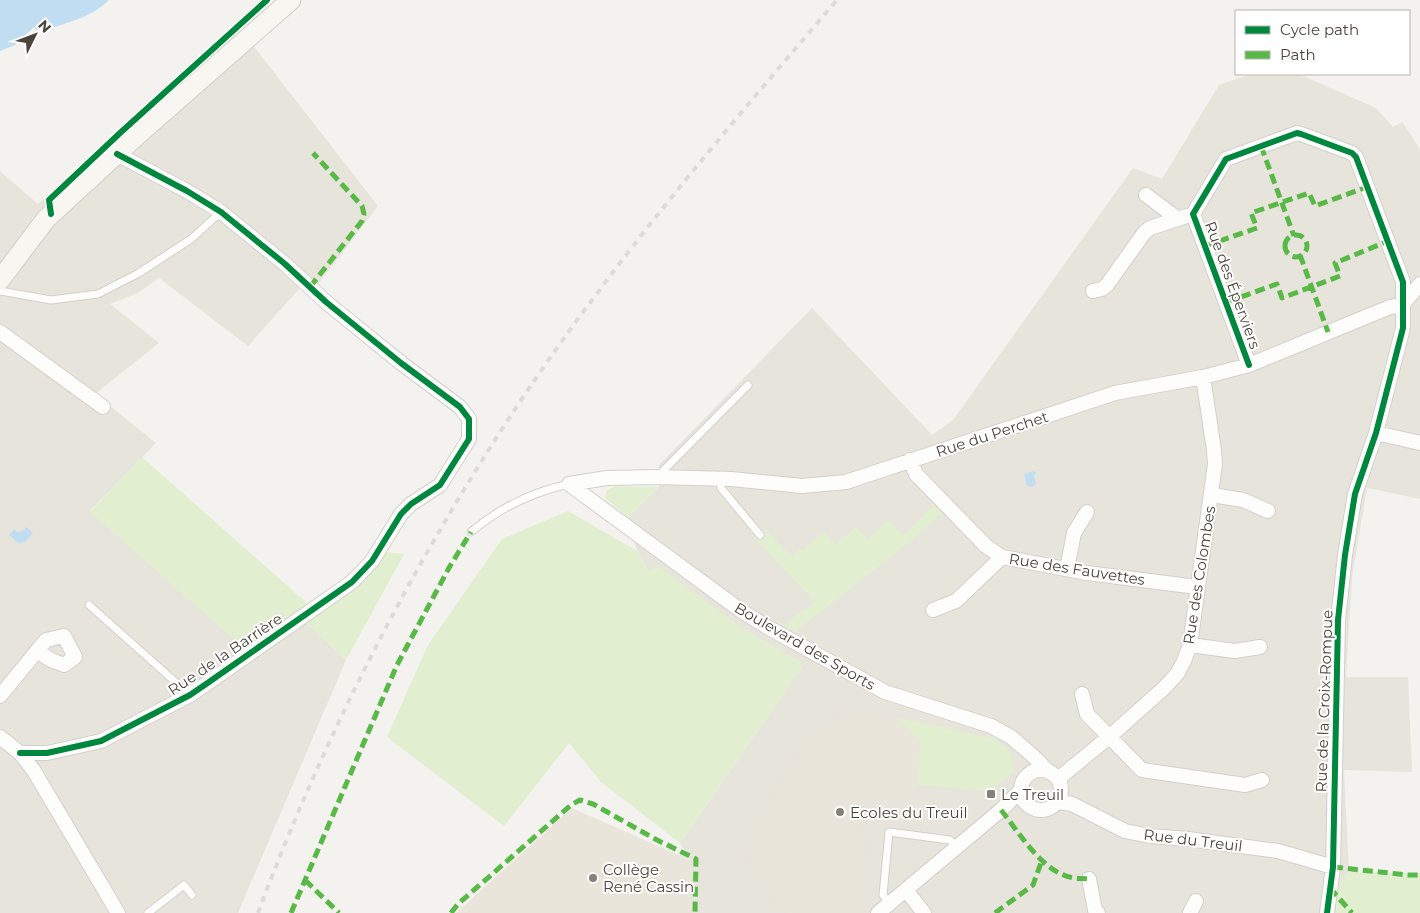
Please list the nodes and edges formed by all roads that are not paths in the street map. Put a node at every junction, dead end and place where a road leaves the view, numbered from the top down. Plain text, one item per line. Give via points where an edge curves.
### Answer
1 (291, 0) edge
2 (118, 154) junction
3 (1146, 195) dead end
4 (221, 212) junction
5 (1193, 214) junction
6 (1178, 219) junction
7 (0, 280) edge
8 (1420, 284) edge
9 (0, 291) edge
10 (1093, 291) dead end
11 (1402, 304) junction
12 (0, 332) edge
13 (1249, 365) junction
14 (1203, 377) junction
15 (748, 385) dead end
16 (103, 407) dead end
17 (1376, 433) junction
18 (1420, 443) edge
19 (910, 460) junction
20 (657, 477) junction
21 (720, 478) junction
22 (569, 484) junction
23 (1212, 495) junction
24 (1087, 512) dead end
25 (1268, 512) dead end
26 (471, 532) dead end
27 (760, 536) dead end
28 (1002, 557) junction
29 (1067, 569) junction
30 (1197, 587) junction
31 (89, 605) dead end
32 (933, 610) dead end
33 (1190, 645) junction
34 (1260, 647) dead end
35 (37, 651) dead end
36 (1082, 694) dead end
37 (190, 695) junction
38 (0, 696) edge
39 (0, 737) edge
40 (1011, 737) junction
41 (1109, 737) junction
42 (20, 753) junction
43 (1053, 776) junction
44 (1262, 780) dead end
45 (1024, 783) junction
46 (1058, 802) junction
47 (1032, 808) junction
48 (1001, 810) junction
49 (957, 847) junction
50 (1333, 866) junction
51 (1089, 878) dead end
52 (906, 890) junction
53 (192, 895) dead end
54 (889, 903) junction
55 (118, 913) edge
56 (148, 913) edge
57 (878, 913) edge
58 (924, 913) edge
59 (1098, 913) edge
60 (1327, 913) edge

1 - 2 main road
2 - 4 street
2 - 7 main road via 46,219
3 - 6 street
4 - 9 lane via 192,239 139,273 98,294 52,300
4 - 37 street, Rue de la Barrière via 401,363 460,407 469,419 469,439 440,485 400,514 372,561 352,582
5 - 6 street
5 - 11 street, Rue des Éperviers via 1228,158 1297,134 1352,153 1403,282
5 - 13 street, Rue des Éperviers
6 - 10 street via 1144,233 1107,285
8 - 11 street
11 - 13 street, Rue du Perchet
11 - 17 street, Rue de la Croix-Rompue via 1403,328
12 - 16 street
13 - 14 street, Rue du Perchet
14 - 19 street, Rue du Perchet via 1115,393
14 - 23 street, Rue des Colombes via 1214,450
15 - 20 lane
17 - 18 street
17 - 50 street, Rue de la Croix-Rompue via 1355,494 1338,620
19 - 21 street, Rue du Perchet via 846,482 826,485 802,486
19 - 28 street, Rue des Fauvettes via 916,474 986,546
20 - 21 street, Rue du Perchet
20 - 22 street, Rue du Perchet via 607,478
21 - 27 lane via 721,488
22 - 26 lane via 547,489 496,512
22 - 40 street, Boulevard des Sports via 769,628 885,692 991,726
23 - 25 street via 1243,500
23 - 30 street, Rue des Colombes
24 - 29 street via 1074,533
28 - 29 street, Rue des Fauvettes
28 - 32 street via 956,601
29 - 30 street, Rue des Fauvettes
30 - 33 street, Rue des Colombes
31 - 37 lane
33 - 34 street via 1235,651
33 - 41 street, Rue des Colombes via 1177,674 1164,689
35 - 38 street
36 - 41 street via 1087,714
37 - 42 street, Rue de la Barrière via 101,741 47,753
39 - 42 street
40 - 43 street, Boulevard des Sports
40 - 45 street via 1025,761
41 - 43 street, Rue des Colombes
41 - 44 street via 1142,770 1245,785
42 - 55 street via 34,771
43 - 45 street via 1037,771
43 - 46 street via 1061,790
45 - 47 street via 1026,802
45 - 48 street
46 - 47 street via 1044,810
46 - 50 street, Rue du Treuil via 1072,804 1125,831 1278,851
47 - 48 street
48 - 49 street
49 - 52 street
49 - 54 lane via 950,840 889,832 883,895
50 - 60 street, Rue de la Croix-Rompue
51 - 59 street
52 - 54 street
52 - 58 street
53 - 56 lane via 184,885
54 - 57 street

